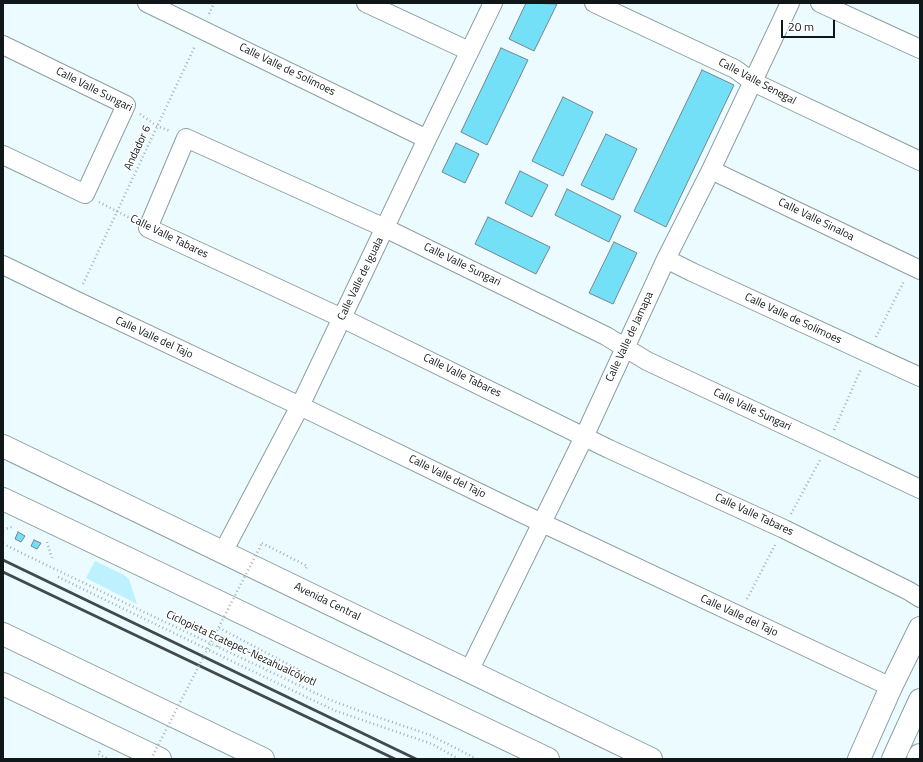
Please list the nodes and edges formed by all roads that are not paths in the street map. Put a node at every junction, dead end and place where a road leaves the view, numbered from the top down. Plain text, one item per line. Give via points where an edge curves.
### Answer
1 (147, 3) edge
2 (366, 3) edge
3 (493, 3) edge
4 (594, 3) edge
5 (790, 3) edge
6 (820, 3) edge
7 (3, 45) edge
8 (920, 49) edge
9 (469, 51) junction
10 (753, 82) junction
11 (427, 139) junction
12 (3, 155) edge
13 (920, 162) edge
14 (711, 170) junction
15 (148, 228) joint
16 (385, 228) junction
17 (666, 259) junction
18 (3, 265) edge
19 (920, 270) edge
20 (342, 318) junction
21 (626, 347) junction
22 (920, 377) edge
23 (300, 406) junction
24 (584, 437) junction
25 (3, 446) edge
26 (920, 490) edge
27 (3, 499) edge
28 (542, 523) junction
29 (224, 552) junction
30 (920, 598) edge
31 (920, 628) edge
32 (3, 634) edge
33 (469, 671) junction
34 (3, 684) edge
35 (891, 687) junction
36 (920, 700) edge
37 (863, 754) edge
38 (920, 755) edge
39 (160, 759) edge
40 (263, 759) edge
41 (548, 759) edge
42 (651, 759) edge
43 (893, 759) edge
44 (918, 759) edge

1 - 11 street, Calle Valle de Solimoes
2 - 9 street
3 - 9 street, Calle Valle de Iguala
4 - 10 street, Calle Valle Senegal via 735,69
5 - 10 street, Calle Valle de Jamapa
6 - 8 street
7 - 12 street, Calle Valle Sungari via 126,105 85,194
9 - 11 street, Calle Valle de Iguala
10 - 13 street, Calle Valle Senegal
10 - 14 street, Calle Valle de Jamapa
11 - 16 street, Calle Valle de Iguala
14 - 17 street, Calle Valle de Jamapa
14 - 19 street, Calle Valle Sinaloa
15 - 16 street, Calle Valle Sungari via 186,138
15 - 20 street, Calle Valle Tabares
16 - 20 street, Calle Valle de Iguala
16 - 21 street, Calle Valle Sungari
17 - 21 street, Calle Valle de Jamapa
17 - 22 street, Calle Valle de Solimoes
18 - 23 street, Calle Valle del Tajo
20 - 23 street, Calle Valle de Iguala
20 - 24 street, Calle Valle Tabares
21 - 24 street, Calle Valle de Jamapa
21 - 26 street, Calle Valle Sungari via 647,361
23 - 28 street, Calle Valle del Tajo
23 - 29 street, Calle Valle de Iguala
24 - 28 street, Calle Valle de Jamapa
24 - 30 street, Calle Valle Tabares via 784,528
25 - 29 main road, Avenida Central
27 - 41 main road
28 - 33 street, Calle Valle de Jamapa
28 - 35 street, Calle Valle del Tajo
29 - 33 main road, Avenida Central
31 - 35 main road
32 - 40 main road
33 - 42 main road, Avenida Central
34 - 39 main road
35 - 37 main road
36 - 43 main road
38 - 44 main road

